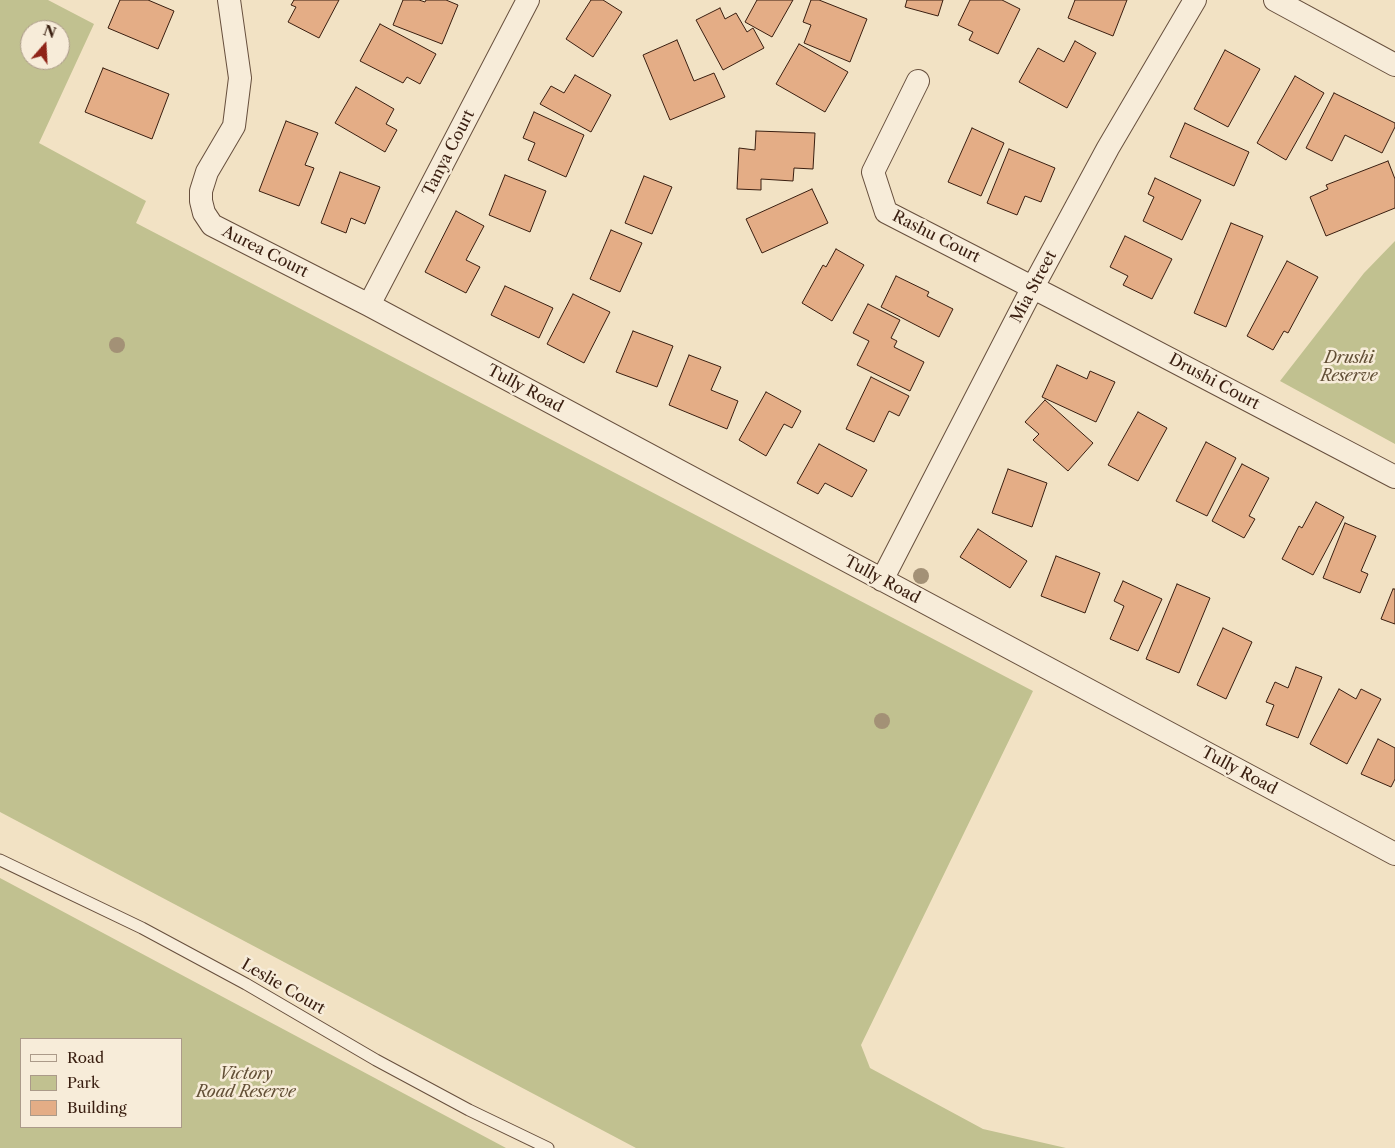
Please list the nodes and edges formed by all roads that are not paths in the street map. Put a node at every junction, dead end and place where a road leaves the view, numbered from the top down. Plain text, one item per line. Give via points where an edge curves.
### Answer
1 (229, 0) edge
2 (528, 0) edge
3 (1196, 0) edge
4 (1274, 0) edge
5 (1395, 65) edge
6 (918, 81) dead end
7 (1033, 287) junction
8 (369, 306) junction
9 (1395, 477) edge
10 (882, 580) junction
11 (1395, 854) edge
12 (0, 860) edge
13 (548, 1148) edge

1 - 8 street, Aurea Court via 240,78 234,126 207,172 201,191 204,213 212,225
2 - 8 street, Tanya Court
3 - 7 street, Mia Street via 1108,148
4 - 5 street
6 - 7 street, Rashu Court via 873,172 886,212
7 - 9 street, Drushi Court
7 - 10 street, Mia Street
8 - 10 street, Tully Road
10 - 11 street, Tully Road
12 - 13 lane, Leslie Court via 142,928 393,1069

